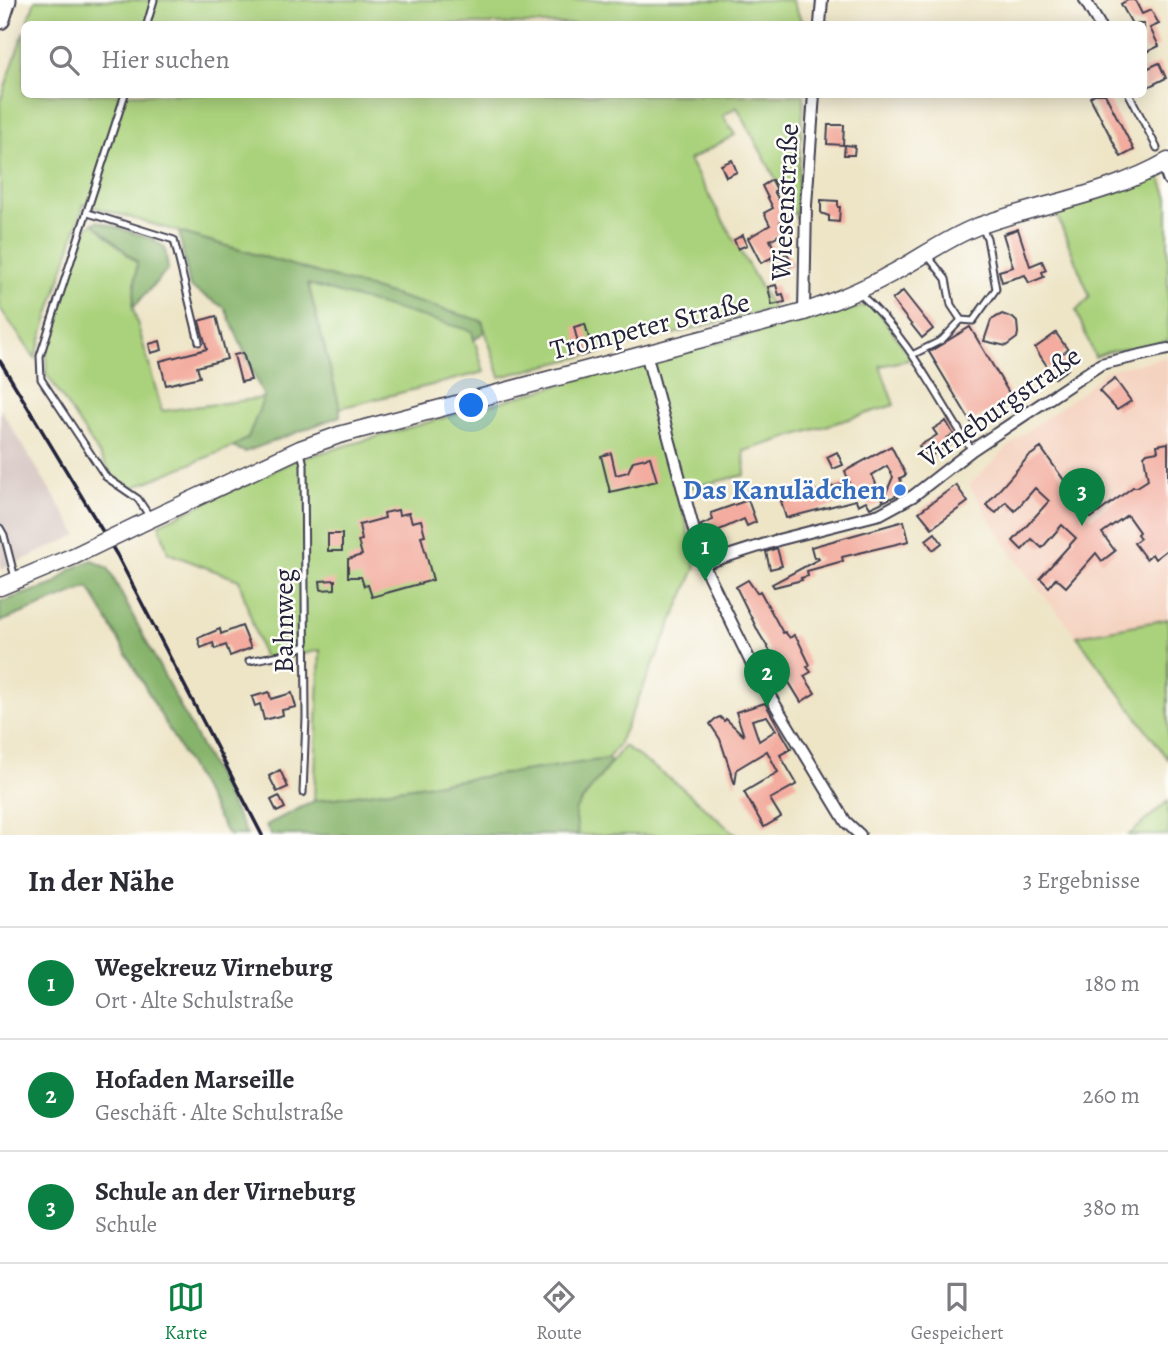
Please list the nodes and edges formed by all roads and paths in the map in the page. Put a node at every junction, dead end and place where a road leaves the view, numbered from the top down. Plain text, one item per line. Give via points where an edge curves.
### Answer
1 (6, 0) edge
2 (154, 0) edge
3 (822, 0) edge
4 (1085, 0) edge
5 (0, 19) edge
6 (148, 21) edge
7 (820, 21) edge
8 (1097, 21) edge
9 (124, 98) edge
10 (814, 98) edge
11 (1131, 98) edge
12 (1164, 163) edge
13 (88, 213) junction
14 (981, 225) junction
15 (927, 254) junction
16 (856, 291) junction
17 (804, 312) junction
18 (961, 320) junction
19 (199, 342) dead end
20 (1168, 349) edge
21 (646, 354) junction
22 (914, 354) junction
23 (300, 449) junction
24 (972, 450) junction
25 (144, 522) junction
26 (0, 528) edge
27 (703, 564) junction
28 (16, 581) junction
29 (0, 587) edge
30 (306, 646) junction
31 (248, 661) dead end
32 (303, 793) dead end
33 (860, 835) edge

1 - 5 highway
2 - 6 lane
3 - 7 street
4 - 8 street
9 - 13 lane
10 - 17 street, Wiesenstraße
11 - 12 lane
12 - 14 main road, Trompeter Straße via 1108,188
13 - 19 lane via 174,240
13 - 25 lane via 40,356 41,379 106,477 138,499
14 - 15 main road, Trompeter Straße
14 - 18 lane via 996,289 973,321
15 - 16 main road, Trompeter Straße
15 - 18 lane via 946,279 951,305
16 - 17 main road, Trompeter Straße
16 - 22 lane via 882,313
17 - 21 main road, Trompeter Straße
18 - 22 lane via 942,340
20 - 24 street, Virneburgstraße via 1101,364
21 - 23 main road, Trompeter Straße
21 - 27 street
22 - 24 lane
23 - 25 main road, Trompeter Straße
23 - 30 lane, Bahnweg via 304,465
24 - 27 street, Virneburgstraße via 913,496 880,514
25 - 28 main road, Trompeter Straße, bridge
26 - 28 lane
27 - 33 street via 756,673 846,822
28 - 29 main road, Trompeter Straße
30 - 31 lane
30 - 32 lane, Bahnweg

